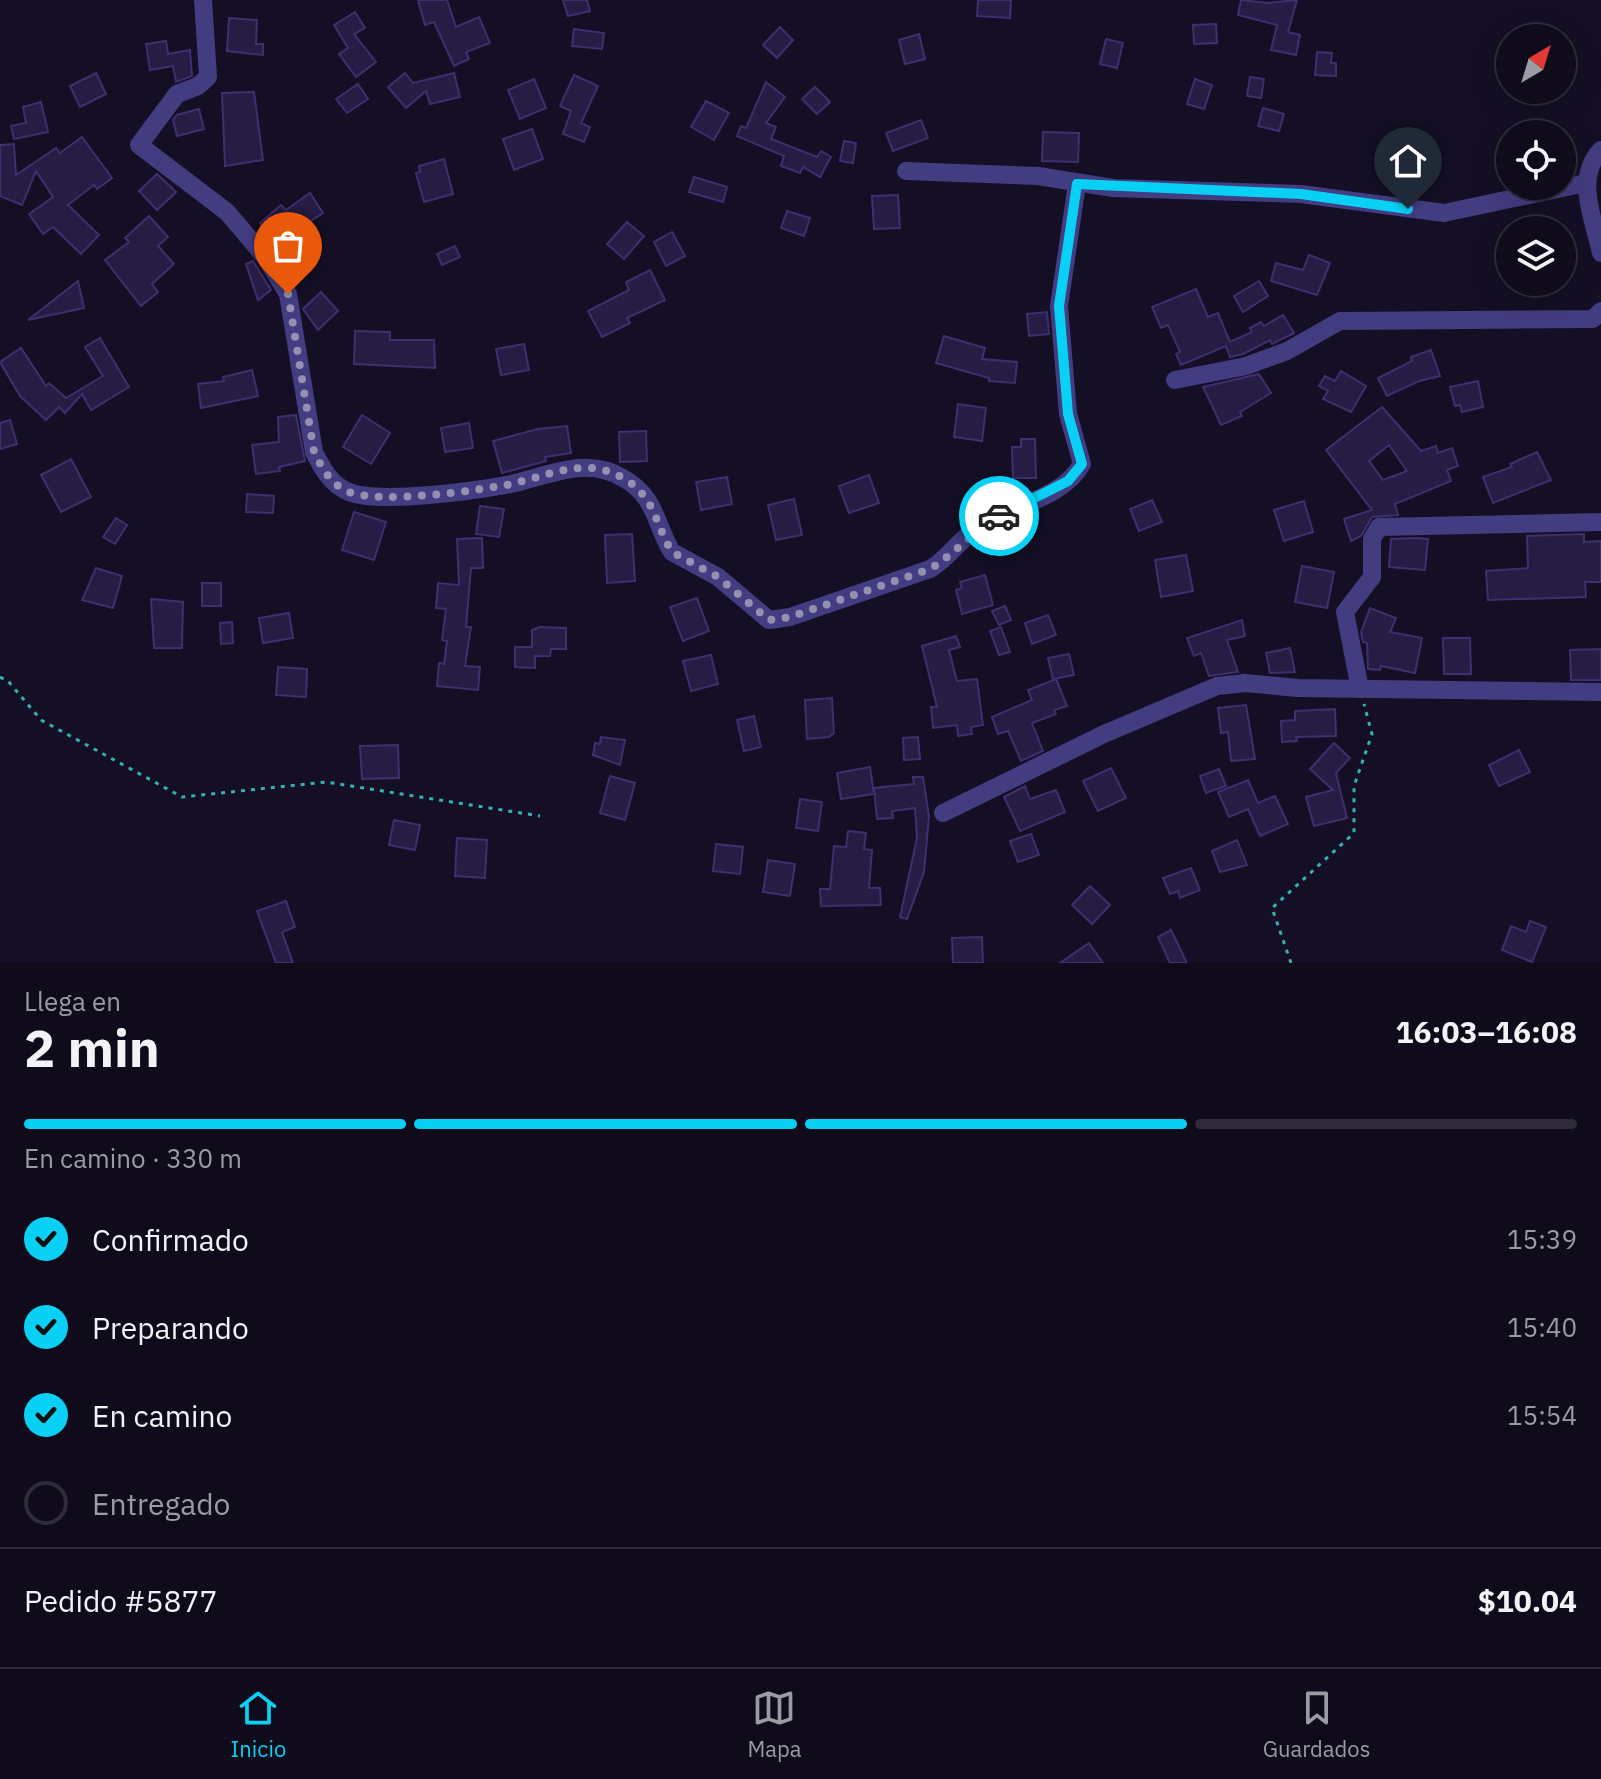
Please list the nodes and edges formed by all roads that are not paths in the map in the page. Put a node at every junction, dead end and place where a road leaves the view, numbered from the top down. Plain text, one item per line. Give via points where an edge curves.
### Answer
1 (203, 0) edge
2 (1601, 150) edge
3 (906, 171) dead end
4 (1586, 183) junction
5 (1077, 184) junction
6 (1601, 253) edge
7 (1601, 311) edge
8 (1175, 380) dead end
9 (1601, 522) edge
10 (1360, 689) junction
11 (1601, 692) edge
12 (943, 813) dead end

1 - 5 street via 208,77 177,94 139,145 227,212 288,294 314,452 326,475 349,492 373,497 479,488 572,467 600,466 626,479 647,499 672,552 718,577 769,620 930,569 971,533 1077,473 1082,464 1068,414 1059,306
2 - 4 street via 1592,159
3 - 5 street via 1038,176
4 - 5 street via 1444,213 1301,194
4 - 6 street
7 - 8 street via 1593,319 1340,321 1287,351 1246,366
9 - 10 street via 1379,527 1372,539 1372,577 1345,612
10 - 11 street
10 - 12 street via 1217,686

